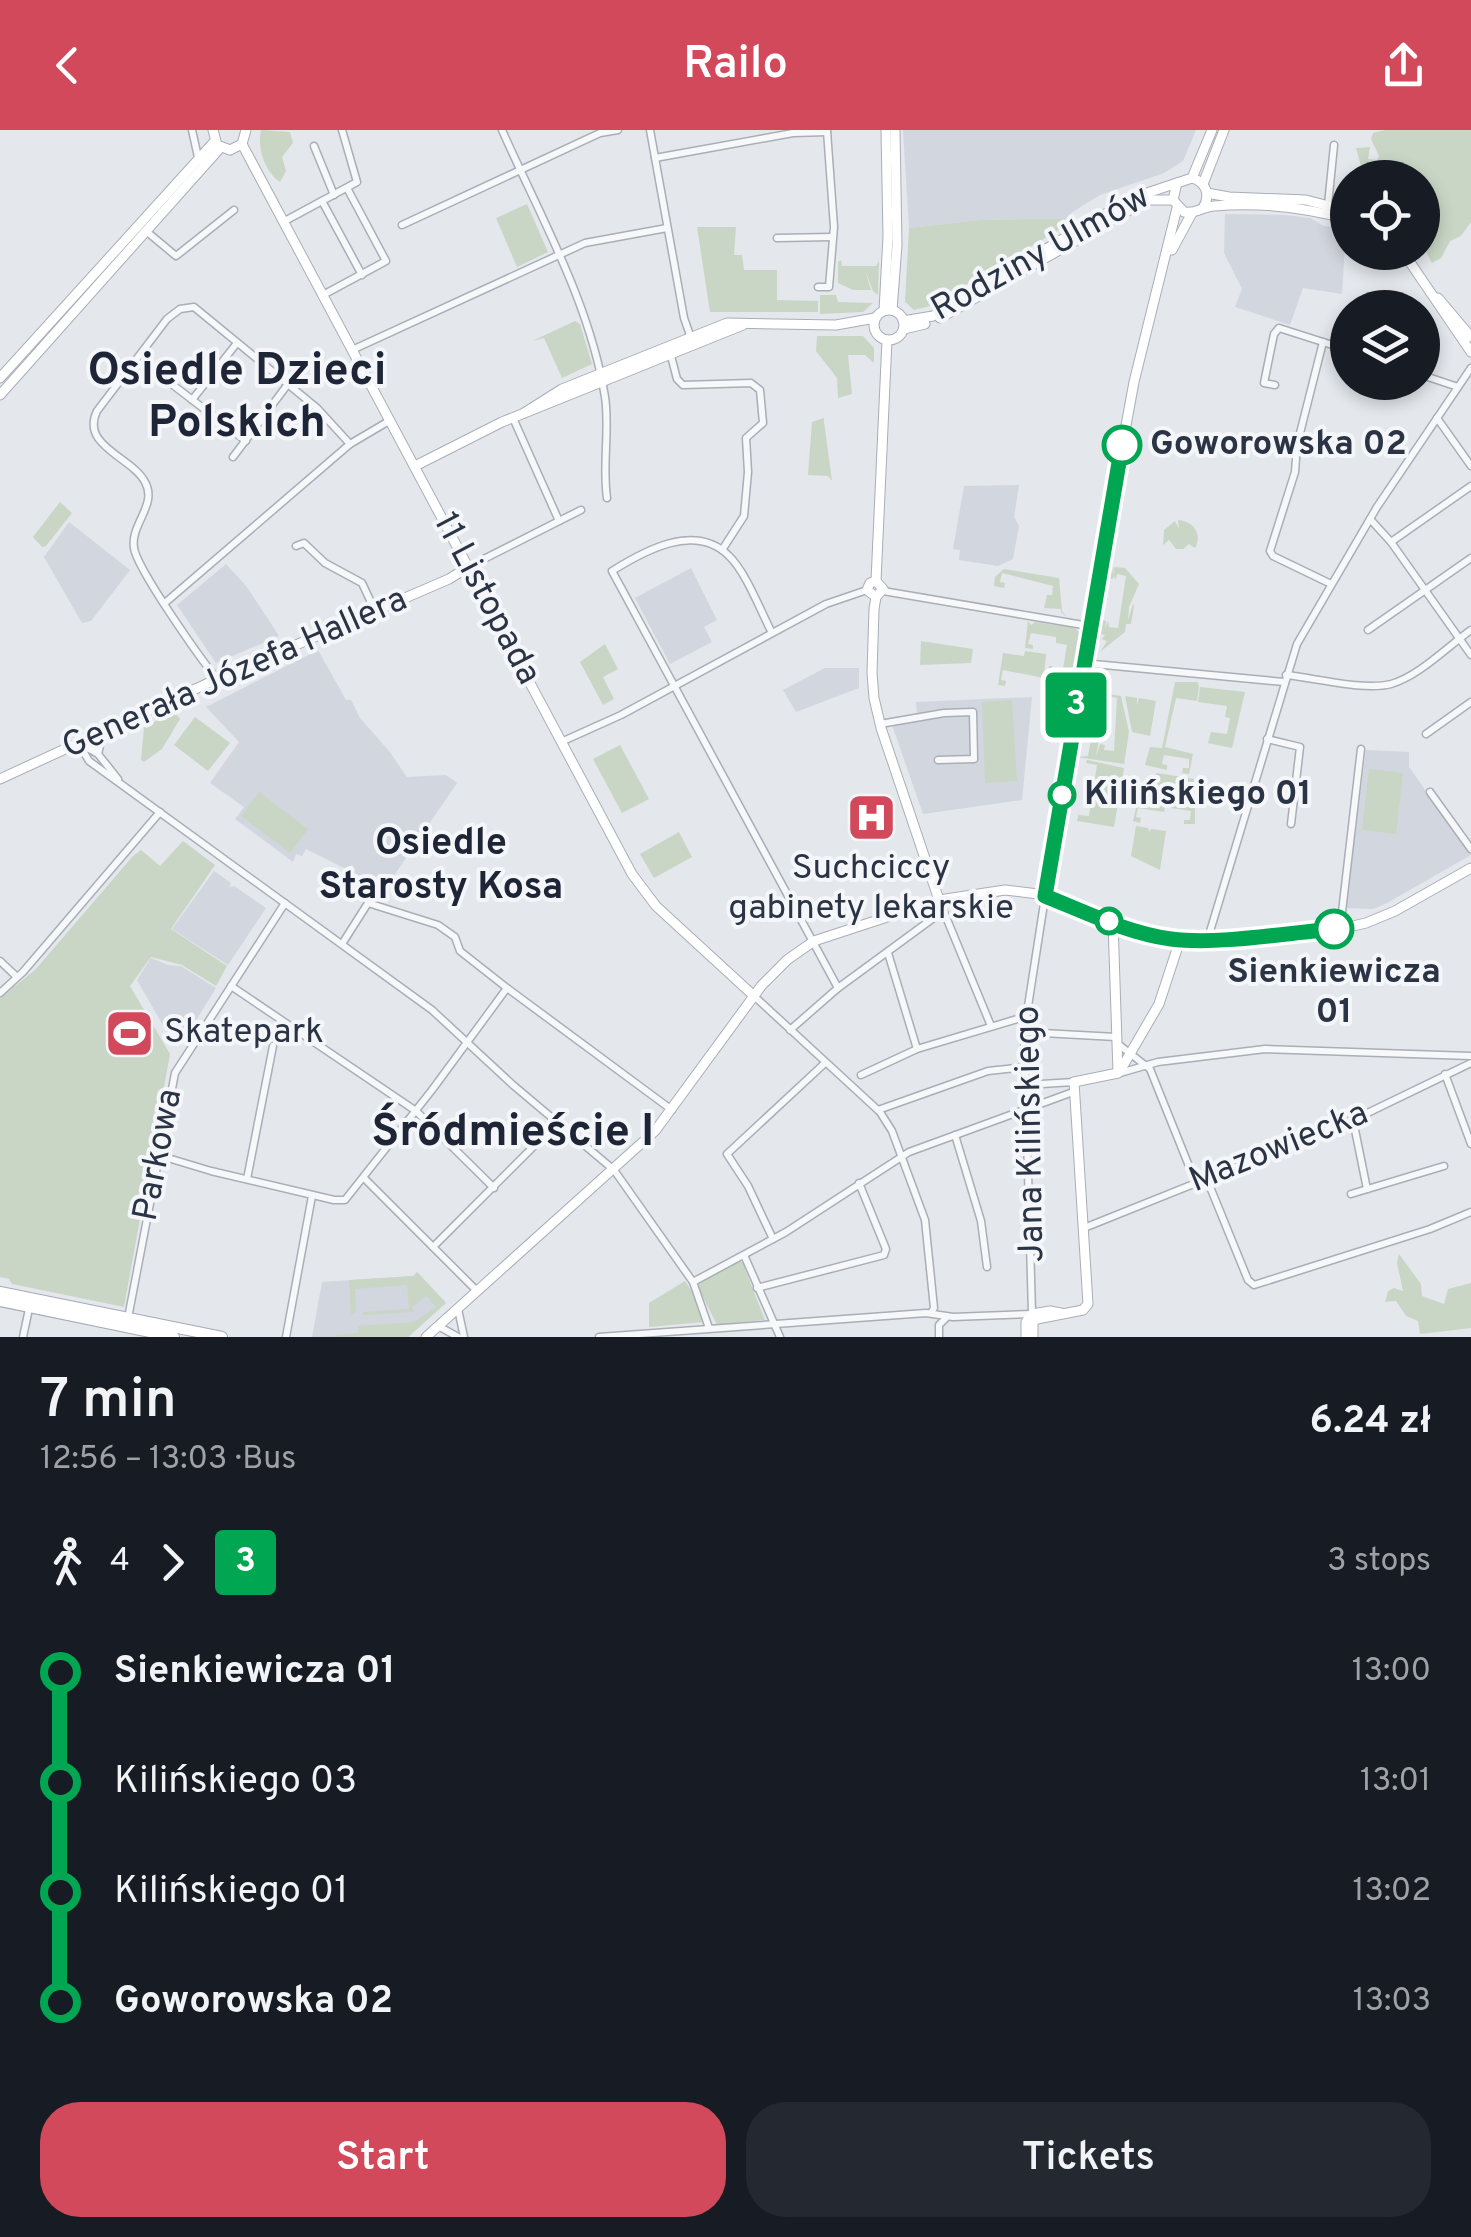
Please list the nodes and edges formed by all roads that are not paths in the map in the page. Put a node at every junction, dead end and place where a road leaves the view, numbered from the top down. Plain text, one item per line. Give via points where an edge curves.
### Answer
1 (192, 130) edge
2 (246, 130) edge
3 (342, 130) edge
4 (502, 130) edge
5 (618, 130) edge
6 (650, 130) edge
7 (886, 130) edge
8 (895, 130) edge
9 (1212, 130) edge
10 (1224, 130) edge
11 (827, 131) edge
12 (216, 139) edge
13 (1334, 145) dead end
14 (238, 146) junction
15 (314, 146) dead end
16 (654, 158) junction
17 (198, 160) junction
18 (520, 170) junction
19 (1192, 178) junction
20 (1177, 184) junction
21 (346, 188) junction
22 (1205, 188) junction
23 (334, 195) junction
24 (322, 201) junction
25 (1175, 204) junction
26 (1328, 205) joint
27 (1203, 208) junction
28 (234, 210) dead end
29 (1192, 213) junction
30 (1330, 215) edge
31 (282, 222) junction
32 (402, 225) dead end
33 (667, 228) junction
34 (146, 230) junction
35 (832, 237) junction
36 (777, 238) dead end
37 (558, 255) junction
38 (1166, 259) junction
39 (1415, 270) edge
40 (362, 275) junction
41 (1420, 277) junction
42 (818, 287) dead end
43 (322, 296) junction
44 (884, 313) junction
45 (836, 324) junction
46 (904, 325) junction
47 (874, 330) junction
48 (1471, 336) edge
49 (692, 339) junction
50 (888, 340) junction
51 (237, 342) junction
52 (1324, 342) junction
53 (1330, 344) edge
54 (352, 350) junction
55 (670, 352) junction
56 (1471, 352) edge
57 (1471, 368) edge
58 (0, 378) edge
59 (600, 378) junction
60 (1440, 380) edge
61 (169, 382) dead end
62 (288, 384) junction
63 (1275, 385) dead end
64 (1458, 386) junction
65 (0, 395) edge
66 (192, 400) junction
67 (512, 418) junction
68 (1437, 418) junction
69 (391, 420) junction
70 (246, 441) junction
71 (350, 444) junction
72 (233, 457) dead end
73 (416, 466) junction
74 (1471, 466) edge
75 (1471, 486) edge
76 (606, 498) dead end
77 (581, 510) dead end
78 (1370, 518) junction
79 (559, 521) junction
80 (1391, 542) junction
81 (296, 546) dead end
82 (722, 550) junction
83 (1471, 558) edge
84 (470, 566) junction
85 (876, 581) junction
86 (1331, 584) junction
87 (867, 590) junction
88 (1425, 590) junction
89 (879, 594) junction
90 (166, 602) junction
91 (375, 611) junction
92 (1089, 626) junction
93 (1368, 630) dead end
94 (1471, 630) edge
95 (772, 633) junction
96 (1459, 638) junction
97 (1471, 655) edge
98 (1083, 662) junction
99 (1285, 678) junction
100 (217, 679) junction
101 (674, 687) junction
102 (1471, 702) edge
103 (880, 724) junction
104 (103, 733) junction
105 (1426, 734) dead end
106 (1267, 738) junction
107 (561, 742) junction
108 (80, 744) junction
109 (1362, 750) dead end
110 (98, 754) junction
111 (938, 760) dead end
112 (0, 779) edge
113 (119, 780) junction
114 (1430, 792) dead end
115 (160, 812) junction
116 (1291, 824) dead end
117 (1471, 849) edge
118 (1471, 868) edge
119 (1049, 878) junction
120 (1028, 892) junction
121 (1045, 896) junction
122 (285, 903) junction
123 (941, 905) junction
124 (1113, 922) junction
125 (1340, 929) junction
126 (1208, 939) junction
127 (1180, 940) junction
128 (814, 941) junction
129 (342, 944) junction
130 (888, 953) junction
131 (0, 961) edge
132 (16, 978) junction
133 (231, 986) junction
134 (506, 988) junction
135 (838, 988) junction
136 (0, 993) edge
137 (754, 996) junction
138 (1024, 1017) junction
139 (991, 1026) junction
140 (790, 1030) junction
141 (1024, 1032) junction
142 (1118, 1040) junction
143 (466, 1041) junction
144 (273, 1046) dead end
145 (917, 1049) junction
146 (1131, 1052) junction
147 (1471, 1060) edge
148 (826, 1063) junction
149 (1147, 1065) junction
150 (1024, 1067) junction
151 (1118, 1073) junction
152 (1444, 1074) junction
153 (861, 1075) dead end
154 (1025, 1085) junction
155 (1074, 1087) junction
156 (672, 1110) junction
157 (878, 1110) junction
158 (1026, 1110) junction
159 (416, 1111) junction
160 (1353, 1120) junction
161 (558, 1122) junction
162 (955, 1136) junction
163 (1471, 1144) edge
164 (158, 1155) junction
165 (903, 1155) junction
166 (1444, 1166) dead end
167 (614, 1170) junction
168 (1206, 1177) junction
169 (364, 1178) junction
170 (247, 1179) junction
171 (1196, 1181) junction
172 (859, 1183) junction
173 (494, 1188) junction
174 (1367, 1189) junction
175 (1351, 1194) dead end
176 (312, 1195) junction
177 (1471, 1212) edge
178 (1084, 1228) junction
179 (773, 1240) junction
180 (433, 1247) junction
181 (744, 1255) junction
182 (987, 1267) dead end
183 (692, 1282) junction
184 (757, 1288) junction
185 (477, 1291) junction
186 (0, 1292) edge
187 (0, 1301) edge
188 (30, 1303) junction
189 (458, 1308) junction
190 (933, 1315) junction
191 (947, 1317) junction
192 (128, 1318) junction
193 (1032, 1318) junction
194 (775, 1324) junction
195 (438, 1326) junction
196 (709, 1328) junction
197 (23, 1337) edge
198 (174, 1337) edge
199 (222, 1337) edge
200 (286, 1337) edge
201 (426, 1337) edge
202 (461, 1337) edge
203 (599, 1337) edge
204 (780, 1337) edge
205 (940, 1337) edge
206 (1030, 1337) edge

1 - 17 street
2 - 14 street
3 - 21 street via 358,180
4 - 18 street
5 - 18 street
6 - 16 street
7 - 44 street
8 - 44 street via 897,245
9 - 19 street
10 - 22 street
11 - 16 street
11 - 35 street
12 - 14 street
12 - 17 street
12 - 34 street
13 - 26 street
14 - 31 street, 11 Listopada
15 - 23 street
16 - 33 street
17 - 58 street
18 - 32 street
18 - 37 street
19 - 20 street
19 - 22 street
20 - 25 street
20 - 46 street, Rodziny Ulmów via 1132,198 933,316
21 - 23 street
21 - 40 street via 386,261
22 - 26 street via 1229,197
22 - 27 street
23 - 24 street
24 - 31 street
24 - 40 street
25 - 29 street
25 - 38 street
25 - 46 street, Rodziny Ulmów via 1147,200 956,310 920,326
27 - 29 street
27 - 30 street via 1294,206
28 - 34 street via 176,256
29 - 38 street
31 - 43 street, 11 Listopada
33 - 37 street via 596,240
33 - 49 street
34 - 65 street
35 - 36 street
35 - 42 street via 829,287
37 - 54 street
37 - 59 street
38 - 92 street via 1143,338
39 - 41 street
40 - 43 street
41 - 48 street
41 - 56 street
43 - 54 street, 11 Listopada
44 - 45 street
44 - 46 street
44 - 47 street
45 - 47 street
45 - 49 street via 747,324
46 - 50 street via 900,336
47 - 50 street
49 - 55 street
49 - 59 street
50 - 85 street
51 - 62 street
51 - 66 street
51 - 90 street via 191,307 167,319 93,422 102,444 147,485 134,549
52 - 53 street
52 - 63 street via 1276,329 1264,382
52 - 86 street via 1270,550
54 - 69 street, 11 Listopada
55 - 59 street
55 - 82 street via 683,385 751,383 760,390 763,423 746,438 744,516
57 - 64 street
59 - 67 street
59 - 76 street
60 - 64 street
61 - 66 street
62 - 70 street
62 - 71 street
64 - 68 street
66 - 70 street
67 - 73 street
67 - 79 street
68 - 74 street
68 - 78 street
69 - 71 street
69 - 73 street, 11 Listopada
70 - 72 street
71 - 90 street
73 - 84 street, 11 Listopada
75 - 80 street
77 - 79 street
78 - 80 street
78 - 86 street
79 - 84 street
80 - 88 street
81 - 91 street via 306,544 362,583
82 - 95 street
82 - 101 street via 674,542 611,574
83 - 88 street
84 - 91 street, Generała Józefa Hallera
84 - 107 street, 11 Listopada
85 - 87 street
85 - 89 street via 882,584
86 - 99 street
87 - 89 street
87 - 95 street
88 - 93 street
88 - 96 street
89 - 92 street
89 - 103 street via 872,673
90 - 100 street
91 - 100 street, Generała Józefa Hallera
92 - 98 street
94 - 96 street
95 - 101 street
96 - 97 street
96 - 99 street via 1391,684
98 - 99 street
98 - 119 street
99 - 106 street
100 - 104 street, Generała Józefa Hallera
101 - 107 street
101 - 128 street
102 - 105 street
103 - 111 street via 973,712 974,759
103 - 123 street
104 - 108 street, Generała Józefa Hallera
104 - 110 street
106 - 116 street via 1300,748
106 - 126 street
107 - 137 street, 11 Listopada via 642,891
108 - 110 street
108 - 112 street, Generała Józefa Hallera
108 - 113 street via 89,760
109 - 125 street
110 - 113 street
113 - 115 street
114 - 117 street
115 - 122 street
115 - 132 street
118 - 125 street via 1394,912
119 - 120 street
119 - 121 street
120 - 121 street
120 - 123 street via 990,890
121 - 124 street
121 - 138 street, Jana Kilińskiego
122 - 129 street
122 - 133 street, Parkowa
123 - 128 street
123 - 130 street
123 - 139 street
124 - 127 street
124 - 142 street
125 - 126 street
126 - 127 street
127 - 146 street via 1159,1004
128 - 135 street
128 - 137 street
129 - 134 street via 372,903 434,923
129 - 143 street
130 - 135 street
130 - 145 street
131 - 132 street
132 - 136 street
133 - 159 street
133 - 164 street, Parkowa via 176,1070
134 - 143 street
134 - 156 street
135 - 140 street
137 - 140 street
137 - 156 street
138 - 139 street
138 - 141 street, Jana Kilińskiego
139 - 145 street
140 - 148 street
141 - 142 street
141 - 150 street, Jana Kilińskiego
142 - 146 street
142 - 151 street
143 - 159 street
143 - 161 street
144 - 170 street
145 - 153 street
146 - 149 street
146 - 151 street
147 - 149 street via 1281,1048
147 - 152 street, Mazowiecka
148 - 157 street
148 - 179 street via 727,1154
149 - 151 street
149 - 171 street
150 - 154 street, Jana Kilińskiego
150 - 157 street via 988,1071
151 - 155 street
152 - 160 street, Mazowiecka
152 - 163 street
154 - 155 street
154 - 158 street, Jana Kilińskiego
155 - 158 street
155 - 178 street
156 - 167 street
157 - 165 street
158 - 162 street
158 - 193 street, Jana Kilińskiego
159 - 169 street
159 - 173 street
160 - 168 street, Mazowiecka
160 - 174 street
161 - 167 street
161 - 173 street
162 - 165 street
162 - 182 street via 982,1220
164 - 170 street
164 - 192 street, Parkowa
165 - 172 street
165 - 190 street via 927,1230
166 - 174 street
167 - 183 street
167 - 185 street
168 - 171 street, Mazowiecka
168 - 177 street via 1250,1285
169 - 176 street via 343,1200
169 - 180 street
170 - 176 street
171 - 178 street, Mazowiecka
172 - 179 street
172 - 184 street via 884,1254
173 - 180 street
174 - 175 street
176 - 200 street
178 - 193 street via 1086,1308
179 - 181 street
180 - 185 street
181 - 183 street
181 - 184 street
183 - 196 street
184 - 194 street
185 - 189 street
186 - 188 main road
187 - 188 main road
188 - 192 main road
188 - 197 street
188 - 198 main road
189 - 195 street
189 - 202 street
190 - 191 street
190 - 194 street
191 - 193 street
191 - 205 street
192 - 199 main road
193 - 206 street via 1026,1322
194 - 196 street
194 - 204 street
195 - 201 street
195 - 202 street
196 - 203 street

